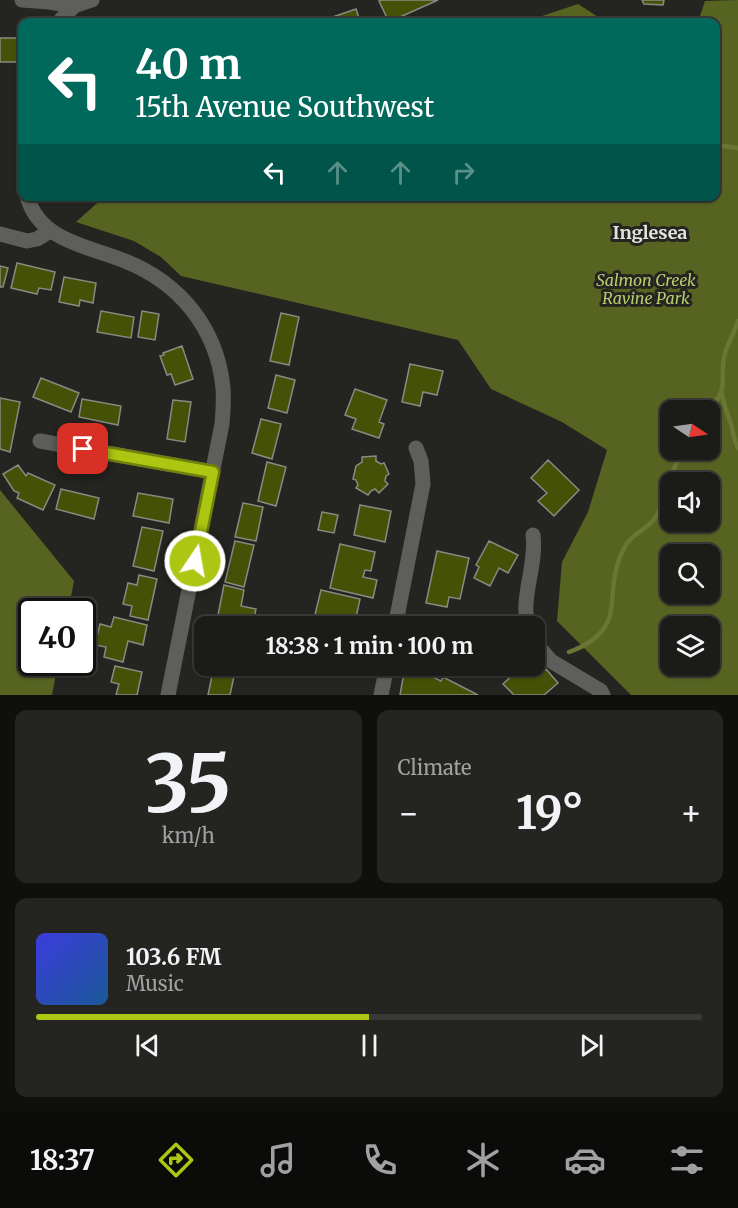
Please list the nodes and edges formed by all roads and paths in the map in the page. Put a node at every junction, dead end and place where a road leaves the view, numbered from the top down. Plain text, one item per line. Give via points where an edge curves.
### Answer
1 (22, 0) edge
2 (92, 0) edge
3 (74, 6) junction
4 (63, 18) edge
5 (28, 201) edge
6 (50, 231) junction
7 (0, 234) edge
8 (40, 441) dead end
9 (416, 448) dead end
10 (213, 472) junction
11 (533, 534) dead end
12 (397, 616) edge
13 (526, 616) edge
14 (545, 654) edge
15 (385, 676) edge
16 (168, 695) edge
17 (381, 695) edge
18 (603, 695) edge

1 - 3 street
2 - 3 street
3 - 4 street
5 - 6 street
6 - 7 street via 27,241
6 - 10 street via 159,279 174,289 199,318 215,352 223,388 222,424
8 - 10 street
9 - 12 street via 423,483
10 - 16 street
11 - 13 street via 534,558
14 - 18 street
15 - 17 street

